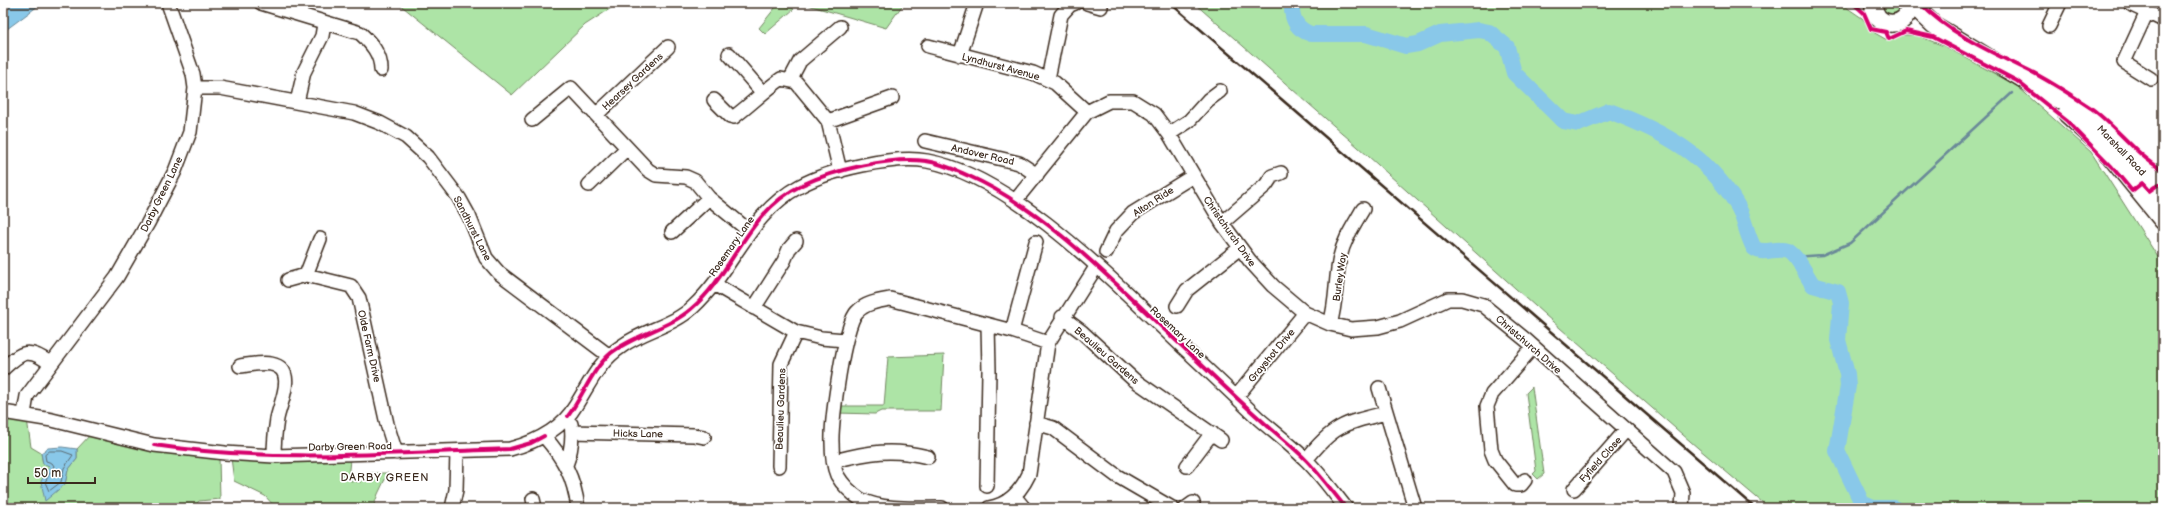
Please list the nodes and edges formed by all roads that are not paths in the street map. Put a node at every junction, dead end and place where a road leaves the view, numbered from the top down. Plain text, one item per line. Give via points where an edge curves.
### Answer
1 (168, 3) edge
2 (261, 3) edge
3 (977, 3) edge
4 (1075, 3) edge
5 (1087, 3) edge
6 (1910, 3) edge
7 (2060, 3) edge
8 (2132, 5) dead end
9 (1871, 6) edge
10 (1101, 7) dead end
11 (2147, 12) junction
12 (2163, 20) edge
13 (1901, 22) junction
14 (324, 24) junction
15 (1934, 25) junction
16 (2049, 26) dead end
17 (840, 27) dead end
18 (928, 46) dead end
19 (668, 47) dead end
20 (730, 54) dead end
21 (960, 55) junction
22 (381, 70) dead end
23 (1048, 79) junction
24 (2151, 79) dead end
25 (790, 80) junction
26 (195, 88) junction
27 (1220, 91) dead end
28 (762, 92) junction
29 (2053, 97) junction
30 (892, 98) dead end
31 (714, 100) dead end
32 (297, 102) junction
33 (1088, 112) junction
34 (597, 114) junction
35 (532, 120) dead end
36 (828, 121) junction
37 (1169, 134) junction
38 (925, 141) dead end
39 (627, 148) junction
40 (2135, 162) junction
41 (840, 172) junction
42 (1281, 172) dead end
43 (1037, 175) junction
44 (1193, 176) junction
45 (2163, 177) edge
46 (590, 185) dead end
47 (709, 198) junction
48 (1015, 201) junction
49 (2160, 205) edge
50 (1363, 209) dead end
51 (1222, 223) junction
52 (749, 231) junction
53 (672, 232) dead end
54 (320, 239) dead end
55 (796, 241) dead end
56 (1036, 242) dead end
57 (1240, 248) junction
58 (1106, 252) dead end
59 (1096, 267) junction
60 (306, 275) junction
61 (288, 280) dead end
62 (714, 284) junction
63 (1176, 306) dead end
64 (754, 308) junction
65 (1305, 313) junction
66 (1062, 318) junction
67 (1330, 324) junction
68 (988, 325) junction
69 (1012, 331) junction
70 (796, 332) junction
71 (845, 340) junction
72 (1048, 343) junction
73 (1533, 347) junction
74 (608, 355) junction
75 (51, 364) junction
76 (240, 366) dead end
77 (3, 369) edge
78 (1379, 388) dead end
79 (1236, 397) junction
80 (3, 412) edge
81 (1386, 413) junction
82 (24, 414) junction
83 (568, 416) junction
84 (1036, 424) junction
85 (1626, 430) junction
86 (572, 432) junction
87 (544, 436) junction
88 (704, 437) dead end
89 (457, 450) junction
90 (396, 453) junction
91 (274, 456) junction
92 (928, 457) dead end
93 (1306, 460) junction
94 (834, 461) junction
95 (566, 465) junction
96 (779, 466) dead end
97 (1187, 466) dead end
98 (1525, 480) dead end
99 (987, 486) dead end
100 (1574, 489) dead end
101 (1014, 496) junction
102 (858, 504) edge
103 (452, 508) edge
104 (578, 508) edge
105 (898, 508) edge
106 (942, 508) edge
107 (989, 508) edge
108 (1024, 508) edge
109 (1172, 508) edge
110 (1346, 508) edge
111 (1415, 508) edge
112 (1682, 508) edge

1 - 26 street, Darby Green Lane via 193,74
2 - 14 street
3 - 21 street
4 - 23 street via 1061,15
5 - 10 street
6 - 13 main road via 1908,15
6 - 15 main road, Marshall Road
7 - 16 street
8 - 11 street
9 - 13 main road, Marshall Road via 1885,23
11 - 12 street
11 - 24 street via 2124,62
13 - 15 main road, Marshall Road
14 - 22 street via 360,33 371,43 381,61
14 - 32 street via 322,36 304,72
15 - 29 main road, Marshall Road
17 - 25 street via 800,62
18 - 21 street, Lyndhurst Avenue
19 - 34 street, Hearsey Gardens
20 - 28 street
21 - 23 street, Lyndhurst Avenue
23 - 33 street, Lyndhurst Avenue
25 - 28 street via 781,79
25 - 36 street via 796,82
26 - 32 street, Sandhurst Lane via 220,88
26 - 75 street, Darby Green Lane via 190,132 175,171 148,223 117,277
27 - 37 street via 1189,121
28 - 31 street via 757,100 734,117
29 - 40 main road, Marshall Road via 2070,104 2093,121
29 - 49 main road, Marshall Road via 2059,106
30 - 36 street
32 - 74 street, Sandhurst Lane via 354,113 406,137 428,157 459,198 486,258 499,273
33 - 37 street, Christchurch Drive via 1108,100 1133,101 1154,114
33 - 43 street, Christchurch Drive
34 - 35 street, Hearsey Gardens via 571,88
34 - 39 street, Hearsey Gardens
36 - 41 street
37 - 44 street, Christchurch Drive
38 - 43 street, Andover Road via 1019,163
39 - 46 street
39 - 47 street, Hearsey Gardens via 656,175 686,177 695,181
40 - 45 street
40 - 49 main road, Marshall Road
41 - 48 street, Rosemary Lane via 902,160 927,161 950,167
41 - 52 street, Rosemary Lane via 819,177 788,194 765,213
42 - 51 street via 1272,176 1266,185
43 - 48 street, Christchurch Drive
44 - 51 street, Christchurch Drive
44 - 58 street, Alton Ride via 1133,213 1116,231
47 - 52 street, Hearsey Gardens
47 - 53 street
48 - 59 street, Rosemary Lane via 1038,217
50 - 67 street, Burley Way via 1346,238 1340,258 1334,311
51 - 57 street, Christchurch Drive
52 - 62 street, Rosemary Lane
54 - 60 street
55 - 64 street
56 - 69 street
57 - 63 street via 1188,290
57 - 65 street, Christchurch Drive via 1273,286
59 - 66 street
59 - 79 street, Rosemary Lane
60 - 61 street, Olde Farm Drive
60 - 90 street, Olde Farm Drive via 351,286 359,298 387,424
62 - 64 street
62 - 74 street, Rosemary Lane via 691,310 670,323 624,344
64 - 70 street
65 - 67 street, Christchurch Drive
65 - 79 street, Grayshot Drive
66 - 72 street
66 - 97 street, Beaulieu Gardens via 1082,332 1133,379 1216,436
67 - 73 street, Christchurch Drive via 1351,329 1378,327 1400,321 1438,302 1462,299 1483,305
68 - 69 street
68 - 71 street via 890,299 874,301 857,311 849,324
68 - 99 street
69 - 72 street
70 - 71 street
70 - 96 street, Beaulieu Gardens via 781,364
71 - 94 street via 832,441
72 - 84 street
73 - 85 street, Christchurch Drive
73 - 98 street via 1492,394 1487,406 1491,450 1495,460 1515,485
74 - 83 street, Rosemary Lane
75 - 77 street via 34,353 26,353
75 - 82 street, Darby Green Lane via 27,396
76 - 91 street via 270,364 280,368 285,376 286,390 275,430
78 - 81 street
79 - 93 street, Rosemary Lane
80 - 82 street, Darby Green Road
81 - 93 street via 1347,423 1330,432
81 - 111 street
82 - 91 street, Darby Green Road via 154,445 194,451
83 - 86 street
83 - 87 street, Darby Green Road
84 - 101 street via 1029,474 1024,485
84 - 109 street via 1053,428 1117,476
85 - 100 street, Fyfield Close
85 - 112 street, Christchurch Drive via 1674,472 1682,487
86 - 88 street, Hicks Lane
86 - 95 street
87 - 89 street, Darby Green Road via 510,449
87 - 95 street via 561,455
89 - 90 street, Darby Green Road
89 - 103 street via 456,490
90 - 91 street, Darby Green Road
92 - 94 street via 909,452 866,452
93 - 110 street, Rosemary Lane
94 - 102 street via 837,475
95 - 104 street
101 - 107 street via 998,507
101 - 108 street
102 - 105 street
105 - 106 street

